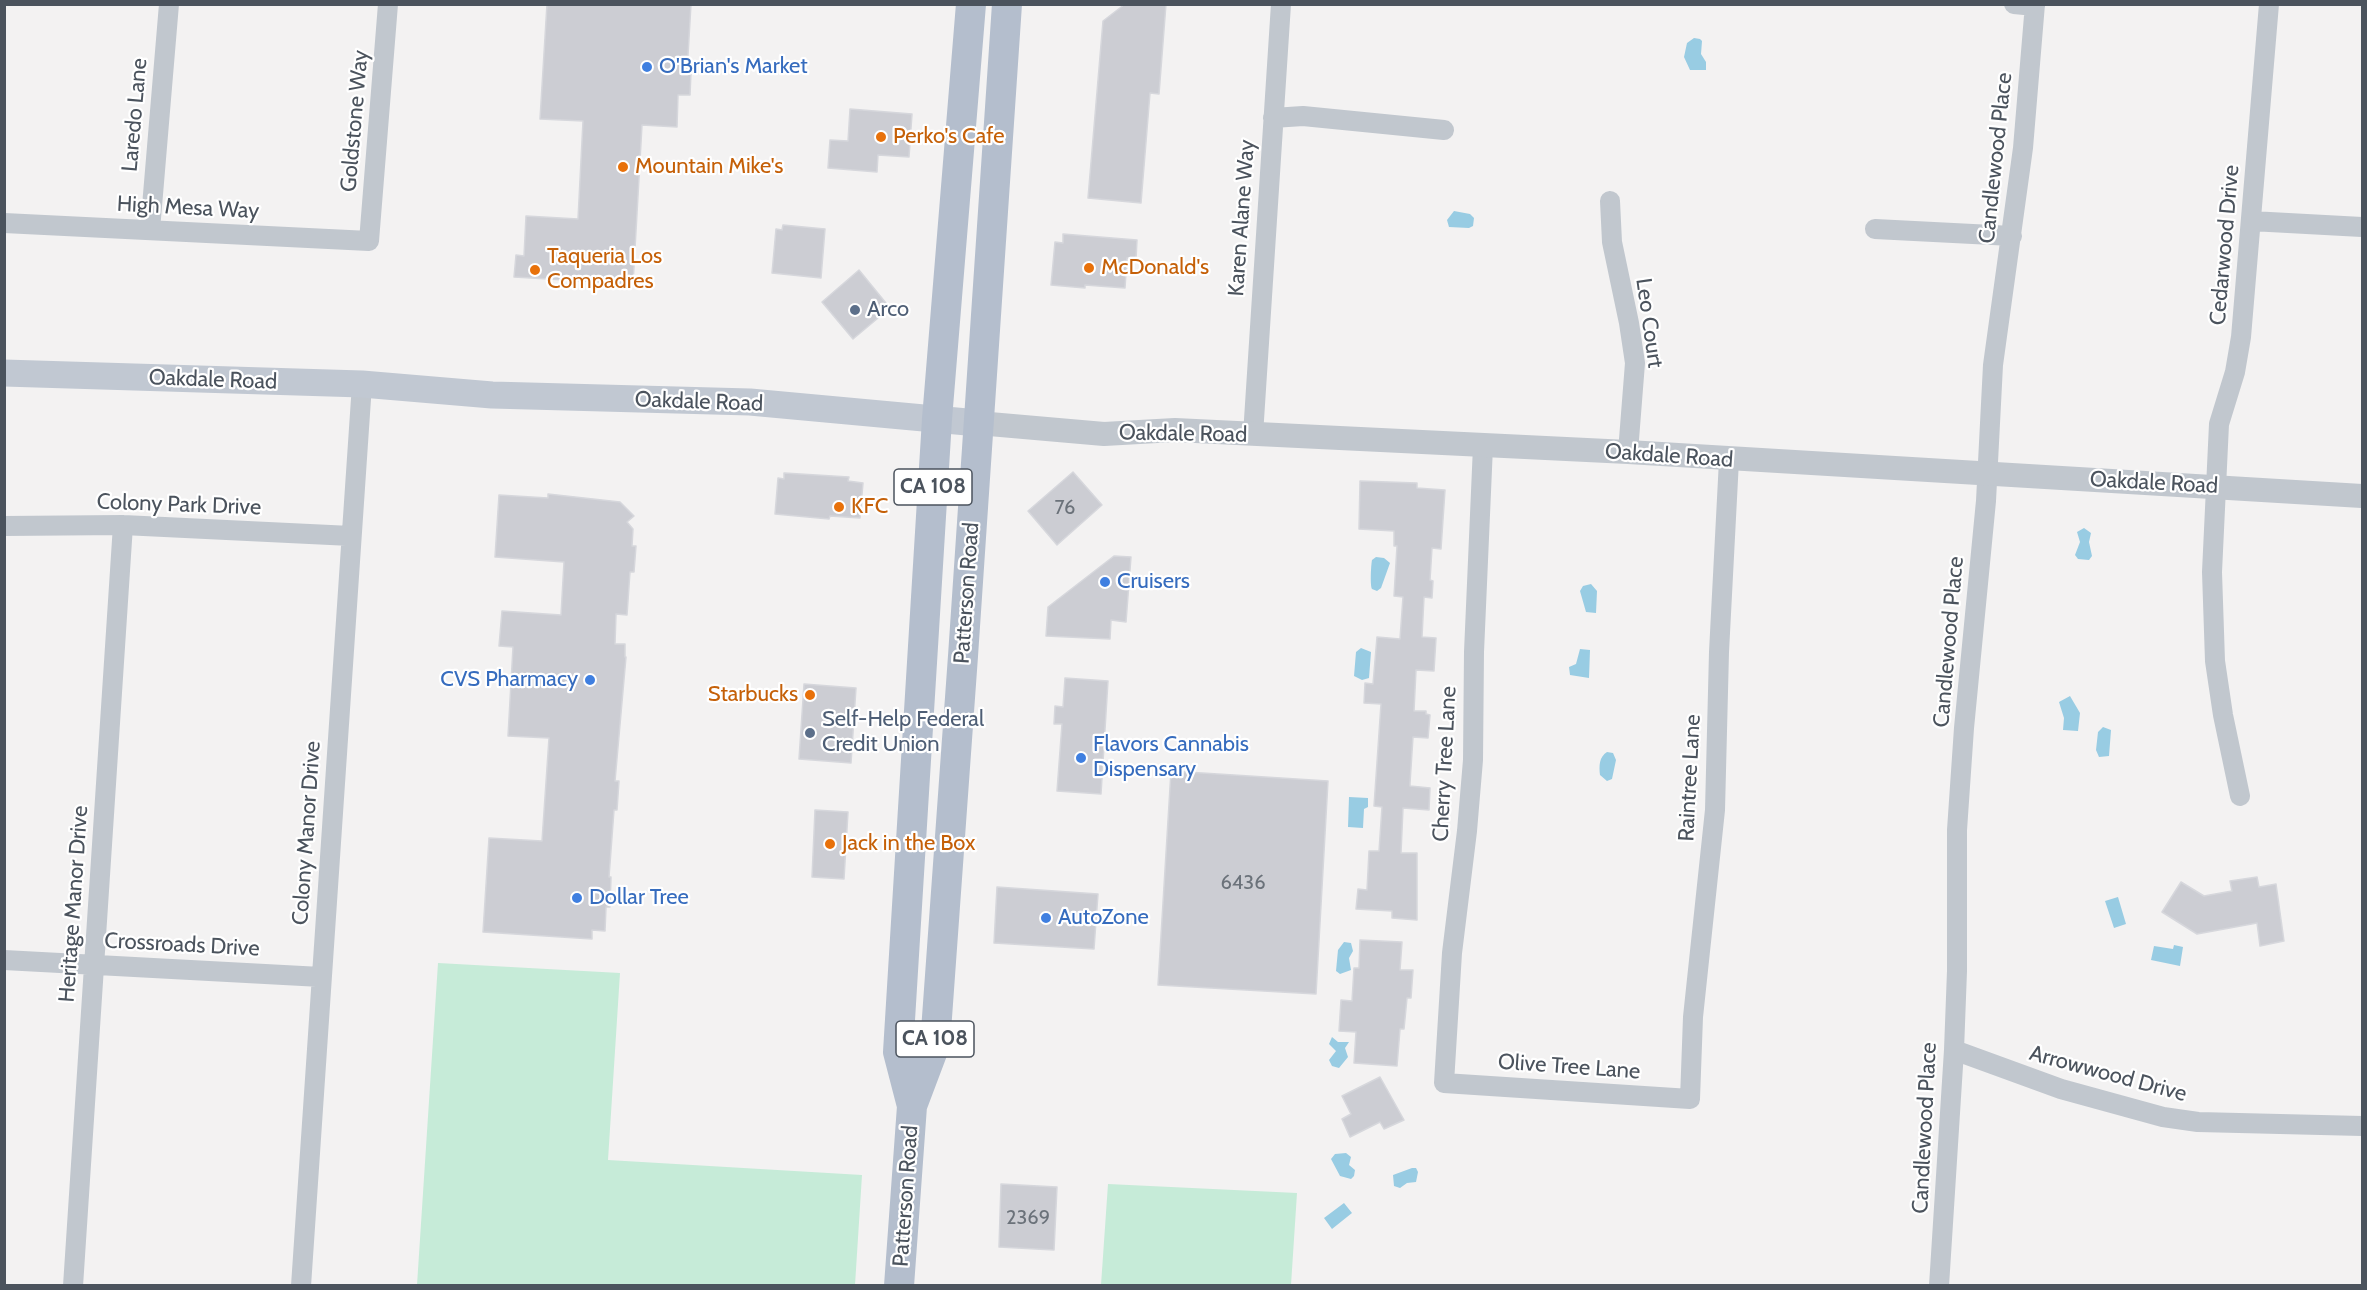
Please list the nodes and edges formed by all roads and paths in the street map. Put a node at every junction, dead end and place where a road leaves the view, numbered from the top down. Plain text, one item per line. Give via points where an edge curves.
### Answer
1 (169, 4) edge
2 (388, 4) edge
3 (971, 4) edge
4 (1007, 4) edge
5 (1281, 4) edge
6 (2014, 4) edge
7 (2269, 4) edge
8 (2035, 5) edge
9 (1273, 118) junction
10 (1444, 130) dead end
11 (1610, 201) dead end
12 (2251, 221) junction
13 (4, 223) edge
14 (2362, 228) edge
15 (1875, 229) dead end
16 (150, 230) junction
17 (2012, 236) junction
18 (369, 241) joint
19 (4, 374) edge
20 (362, 384) junction
21 (937, 419) junction
22 (978, 423) junction
23 (1253, 435) junction
24 (1483, 446) junction
25 (1628, 452) junction
26 (1729, 460) junction
27 (1987, 474) junction
28 (2215, 486) junction
29 (2362, 496) edge
30 (123, 525) junction
31 (4, 526) edge
32 (351, 536) junction
33 (2240, 796) dead end
34 (4, 960) edge
35 (95, 965) junction
36 (321, 977) junction
37 (1954, 1050) junction
38 (1444, 1083) joint
39 (1690, 1099) joint
40 (912, 1106) junction
41 (2362, 1126) edge
42 (73, 1286) edge
43 (301, 1286) edge
44 (899, 1286) edge
45 (1939, 1286) edge

1 - 16 street, Laredo Lane
2 - 18 street, Goldstone Way
3 - 21 main road, Patterson Road / CA 108
4 - 22 main road, Patterson Road / CA 108
5 - 9 street, Karen Alane Way
6 - 8 street
7 - 12 street, Cedarwood Drive
8 - 17 street, Candlewood Place via 2024,148
9 - 10 street via 1303,116
9 - 23 street, Karen Alane Way
11 - 25 street, Leo Court via 1612,242 1635,363
12 - 14 street
12 - 28 street, Cedarwood Drive via 2241,337 2219,424
13 - 16 street, High Mesa Way
15 - 17 street
16 - 18 street, High Mesa Way
17 - 27 street, Candlewood Place via 1993,365
19 - 20 main road, Oakdale Road
20 - 21 main road, Oakdale Road via 492,395 750,402
20 - 32 street, Colony Manor Drive
21 - 22 main road, Oakdale Road
21 - 40 main road, Patterson Road / CA 108 via 898,1052
22 - 23 street, Oakdale Road via 1104,434 1175,430
22 - 40 main road, Patterson Road / CA 108 via 935,1045
23 - 24 street, Oakdale Road
24 - 25 street, Oakdale Road
24 - 38 street, Cherry Tree Lane via 1473,760 1452,953
25 - 26 street, Oakdale Road
26 - 27 street, Oakdale Road
26 - 39 street, Raintree Lane via 1715,810 1692,1017
27 - 28 street, Oakdale Road
27 - 37 street, Candlewood Place via 1957,830
28 - 29 street, Oakdale Road
28 - 33 street, Cedarwood Drive via 2215,662
30 - 31 street, Colony Park Drive
30 - 32 street, Colony Park Drive
30 - 35 street, Heritage Manor Drive
32 - 36 street, Colony Manor Drive
34 - 35 street, Crossroads Drive
35 - 36 street, Crossroads Drive
35 - 42 street, Heritage Manor Drive
36 - 43 street, Colony Manor Drive
37 - 41 street, Arrowwood Drive via 2061,1089 2163,1117 2227,1124
37 - 45 street, Candlewood Place
38 - 39 street, Olive Tree Lane
40 - 44 main road, Patterson Road / CA 108

